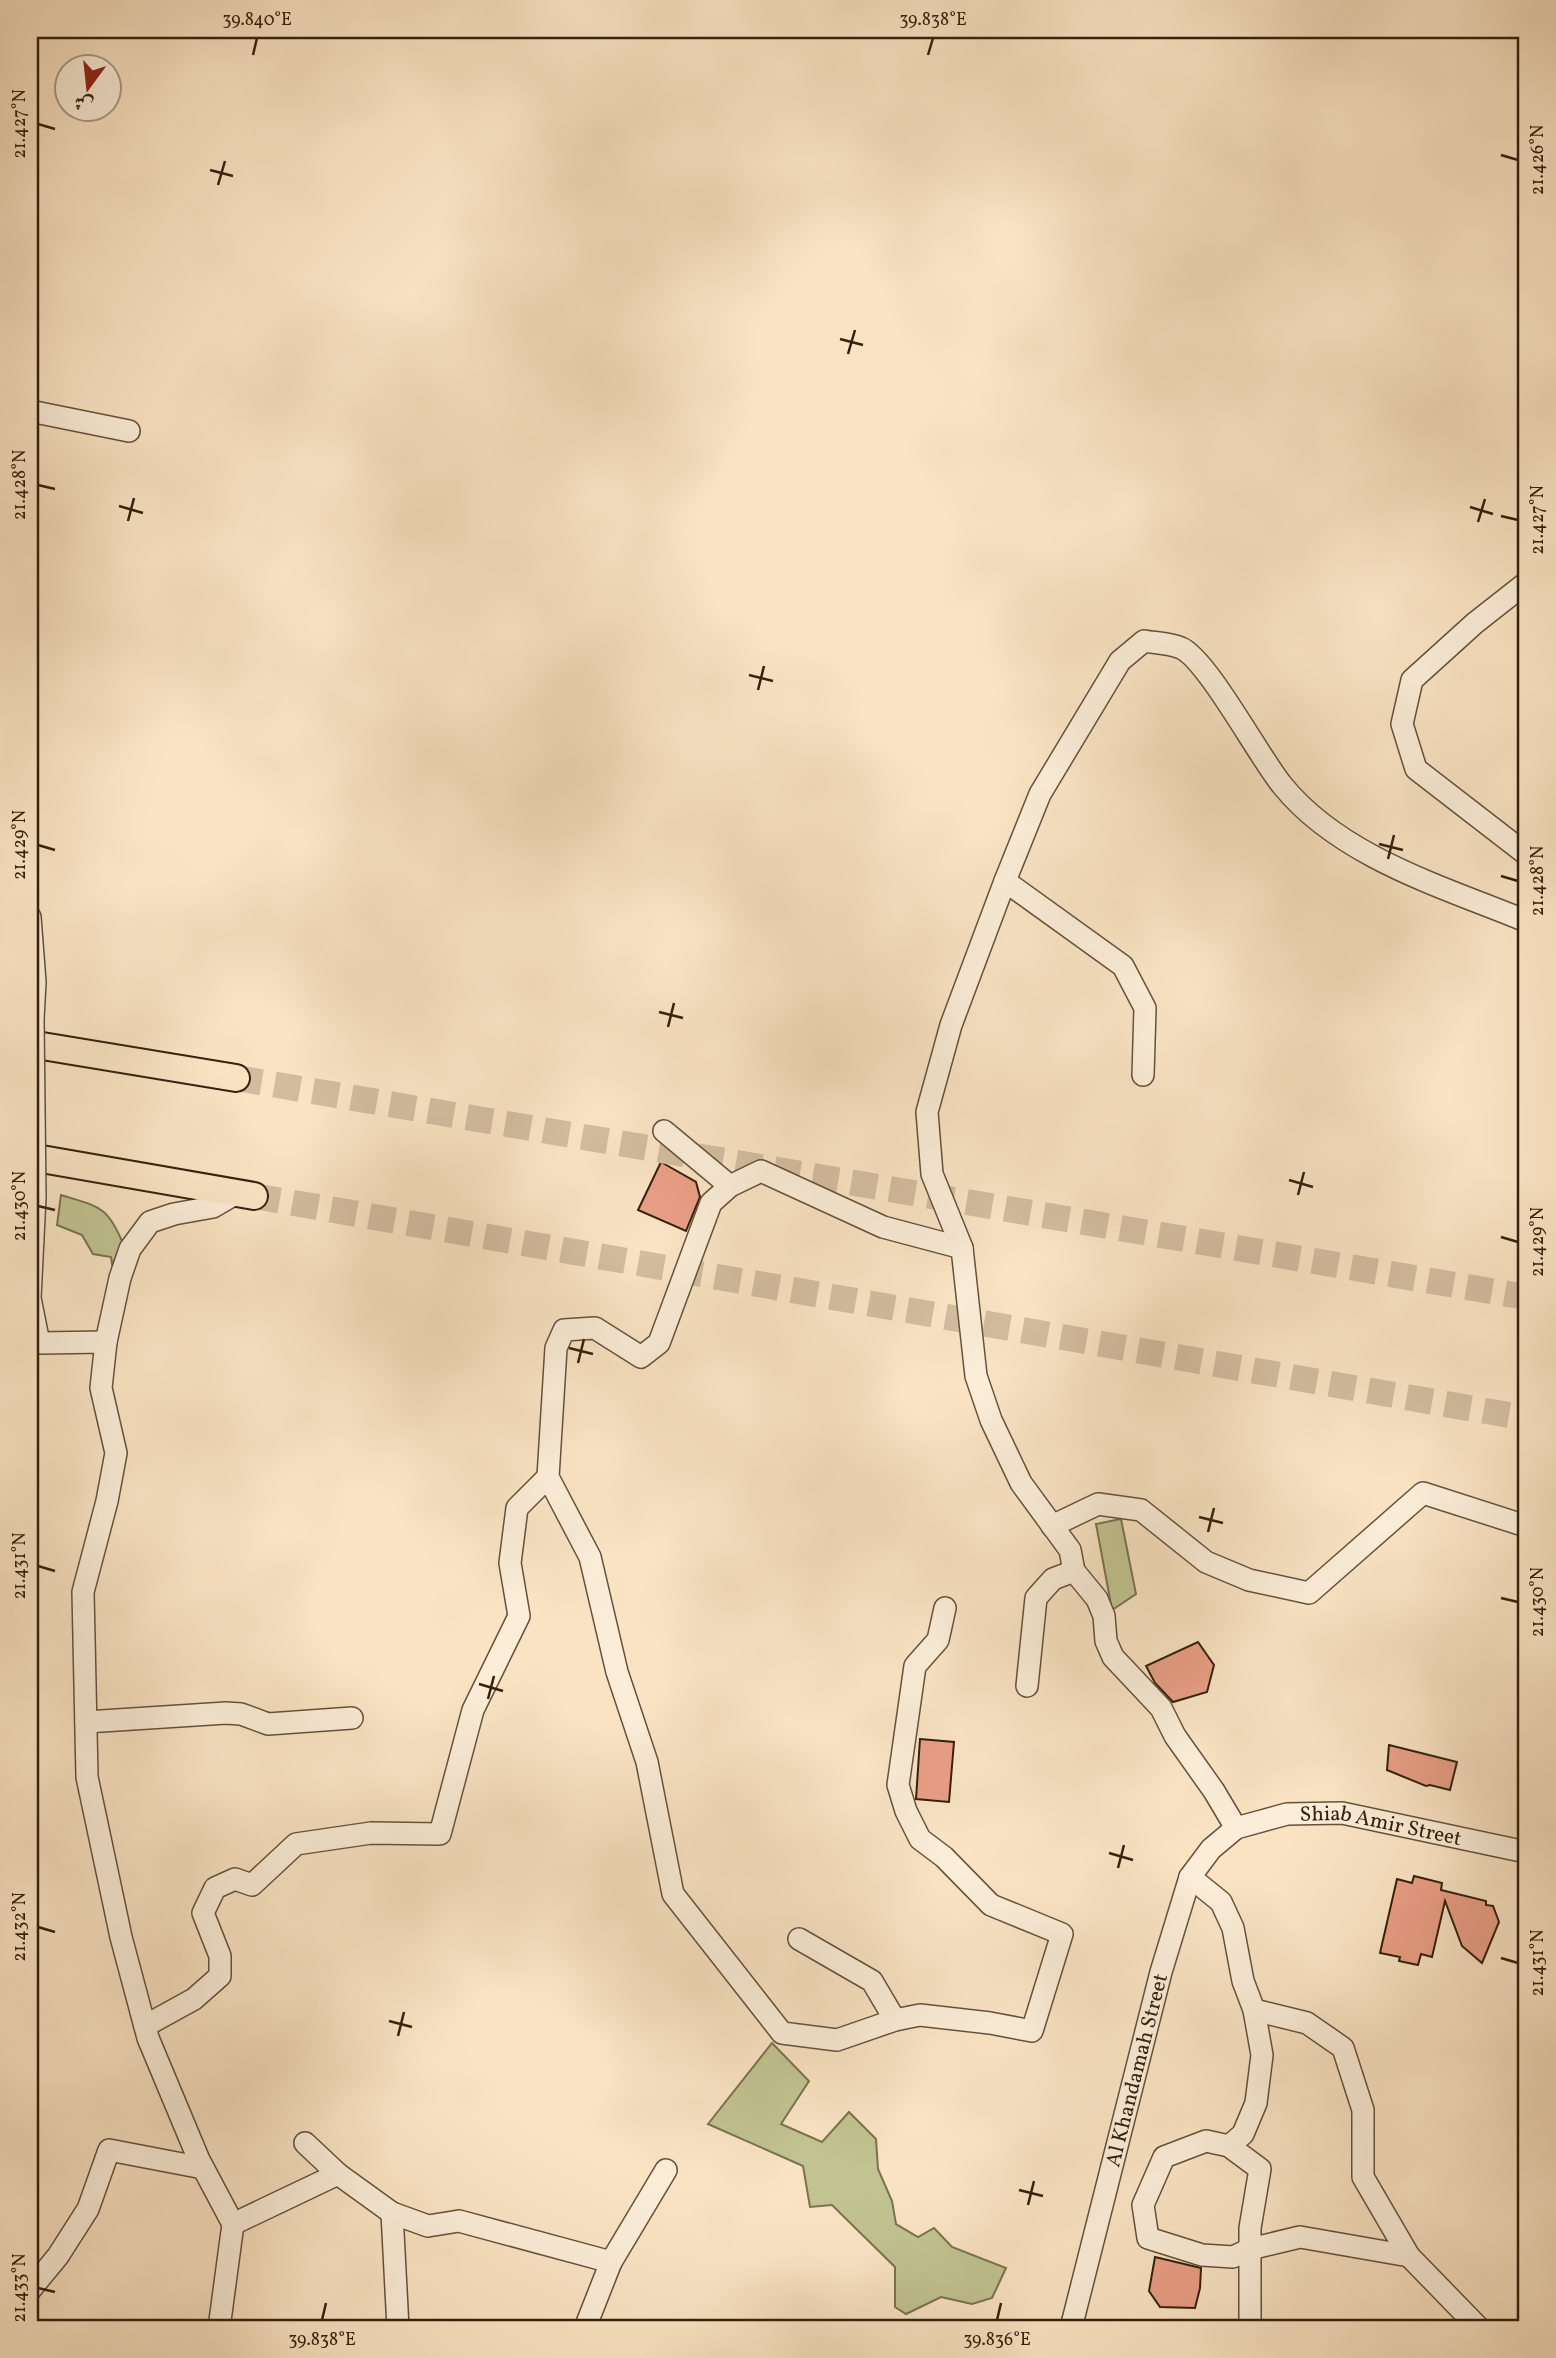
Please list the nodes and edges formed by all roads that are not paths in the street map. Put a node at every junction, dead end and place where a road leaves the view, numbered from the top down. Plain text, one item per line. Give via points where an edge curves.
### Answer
1 (30, 411) edge
2 (129, 431) dead end
3 (1526, 583) edge
4 (1526, 854) edge
5 (1006, 881) junction
6 (30, 918) edge
7 (1526, 922) edge
8 (33, 981) edge
9 (32, 1031) edge
10 (1143, 1075) dead end
11 (236, 1078) tunnel mouth
12 (664, 1131) dead end
13 (30, 1157) edge
14 (730, 1186) junction
15 (245, 1195) joint
16 (962, 1248) junction
17 (106, 1342) junction
18 (548, 1477) junction
19 (1052, 1526) junction
20 (1526, 1526) edge
21 (1074, 1571) junction
22 (945, 1608) dead end
23 (1027, 1686) dead end
24 (352, 1718) dead end
25 (86, 1721) junction
26 (1236, 1828) junction
27 (1526, 1852) edge
28 (1190, 1877) junction
29 (799, 1939) dead end
30 (1254, 2010) junction
31 (895, 2020) junction
32 (145, 2026) junction
33 (305, 2143) dead end
34 (1229, 2146) junction
35 (203, 2168) junction
36 (666, 2170) dead end
37 (338, 2174) junction
38 (392, 2213) junction
39 (233, 2224) junction
40 (1250, 2249) junction
41 (1409, 2256) junction
42 (611, 2262) junction
43 (30, 2290) edge
44 (219, 2328) edge
45 (398, 2328) edge
46 (585, 2328) edge
47 (1071, 2328) edge
48 (1250, 2328) edge
49 (1479, 2328) edge

1 - 2 street
3 - 4 street via 1412,680 1402,724 1416,769
5 - 7 street via 1040,794 1120,661 1144,641 1181,648 1201,666 1282,785 1322,825 1380,860
5 - 10 street via 1123,966 1144,1008
5 - 16 street via 951,1025 928,1112 932,1174
6 - 8 street
8 - 9 street
9 - 11 main road
9 - 17 street, bridge via 30,1298 39,1343
12 - 14 street
13 - 15 main road
14 - 16 street via 761,1171 883,1227
14 - 18 street via 711,1203 659,1343 641,1357 595,1328 564,1331 556,1348
15 - 17 street via 150,1222 130,1249
16 - 19 street via 976,1376 1021,1483
17 - 25 street via 101,1388 116,1454 83,1592
18 - 31 street via 590,1557 617,1672 647,1762 673,1894 782,2033 837,2040
18 - 32 street via 517,1508 510,1563 519,1616 473,1710 440,1834 371,1833 296,1844 252,1885 235,1879 215,1888 203,1913 220,1956 220,1976 194,1999
19 - 20 street via 1098,1504 1141,1510 1206,1562 1249,1580 1309,1592 1423,1493
19 - 21 street via 1070,1550
21 - 23 street via 1053,1578 1037,1598
21 - 26 street via 1097,1599 1113,1657 1161,1708
22 - 31 street via 938,1640 915,1666 898,1785 906,1811 920,1839 991,1905 1062,1934 1032,2031 920,2015
24 - 25 street via 268,1724 226,1713
25 - 32 street via 88,1777 100,1843
26 - 27 street, Shiab Amir Street via 1287,1814 1342,1813
26 - 28 street, Al Khandamah Street via 1211,1849
28 - 30 street via 1221,1902 1233,1928
28 - 47 street, Al Khandamah Street via 1161,1972
29 - 31 street via 872,1981
30 - 34 street via 1262,2055 1256,2103 1243,2134
30 - 41 street via 1307,2023 1343,2048 1363,2110 1363,2177
32 - 35 street
33 - 37 street
34 - 40 street via 1260,2169
34 - 40 street via 1206,2141 1164,2157 1143,2205 1148,2238 1202,2255 1233,2257
35 - 39 street
35 - 43 street via 109,2150 88,2209
36 - 42 street
37 - 38 street
37 - 39 street
38 - 42 street via 428,2226 459,2221
38 - 45 street
39 - 44 street
40 - 41 street via 1300,2237
40 - 48 street
41 - 49 street
42 - 46 street

